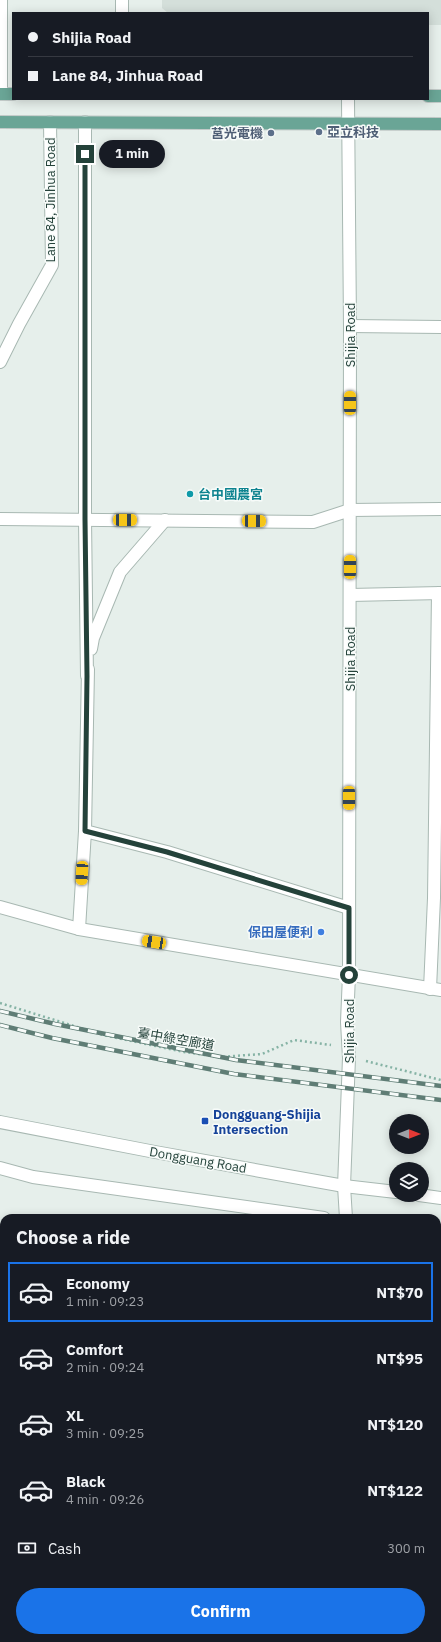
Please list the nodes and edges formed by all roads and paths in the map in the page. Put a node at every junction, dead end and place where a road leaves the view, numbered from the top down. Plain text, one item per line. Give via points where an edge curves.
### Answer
1 (1, 0) edge
2 (122, 0) edge
3 (122, 12) edge
4 (5, 94) edge
5 (429, 96) edge
6 (441, 96) edge
7 (348, 100) edge
8 (0, 122) edge
9 (50, 122) junction
10 (85, 122) junction
11 (348, 123) junction
12 (441, 124) edge
13 (350, 326) junction
14 (441, 327) edge
15 (0, 362) edge
16 (441, 509) edge
17 (350, 510) junction
18 (0, 519) edge
19 (85, 519) junction
20 (165, 520) junction
21 (439, 593) edge
22 (350, 595) junction
23 (87, 676) junction
24 (85, 831) junction
25 (0, 907) edge
26 (349, 908) junction
27 (79, 929) junction
28 (349, 975) junction
29 (436, 989) edge
30 (0, 1002) edge
31 (349, 1058) junction
32 (441, 1080) edge
33 (0, 1122) edge
34 (0, 1168) edge
35 (344, 1186) junction
36 (389, 1191) edge
37 (429, 1196) edge
38 (441, 1198) edge
39 (296, 1214) edge
40 (346, 1214) edge

1 - 4 street
2 - 3 street
5 - 6 main road
7 - 11 street, Shijia Road
8 - 9 main road
9 - 10 main road
9 - 15 street, Lane 84, Jinhua Road via 52,265 18,324
10 - 11 main road
10 - 19 street
11 - 12 main road
11 - 13 street, Shijia Road
13 - 14 street
13 - 17 street, Shijia Road
16 - 17 street
17 - 20 street via 313,522
17 - 22 street, Shijia Road
18 - 19 street
19 - 20 street
19 - 23 street
20 - 23 street via 120,572 93,638
21 - 22 street
21 - 29 street via 434,898
22 - 26 street, Shijia Road
23 - 24 street
24 - 26 street via 167,852
24 - 27 street
25 - 27 street
26 - 28 street, Shijia Road
27 - 28 street
28 - 29 street
28 - 31 street, Shijia Road
30 - 31 path, 臺中綠空廊道 via 103,1035 184,1052 220,1056 262,1054 294,1040 330,1045
31 - 32 path, 臺中綠空廊道
31 - 35 street, Shijia Road
33 - 35 street, Dongguang Road
34 - 39 street via 33,1177
35 - 36 street, Dongguang Road
35 - 40 street, Shijia Road
37 - 38 street

